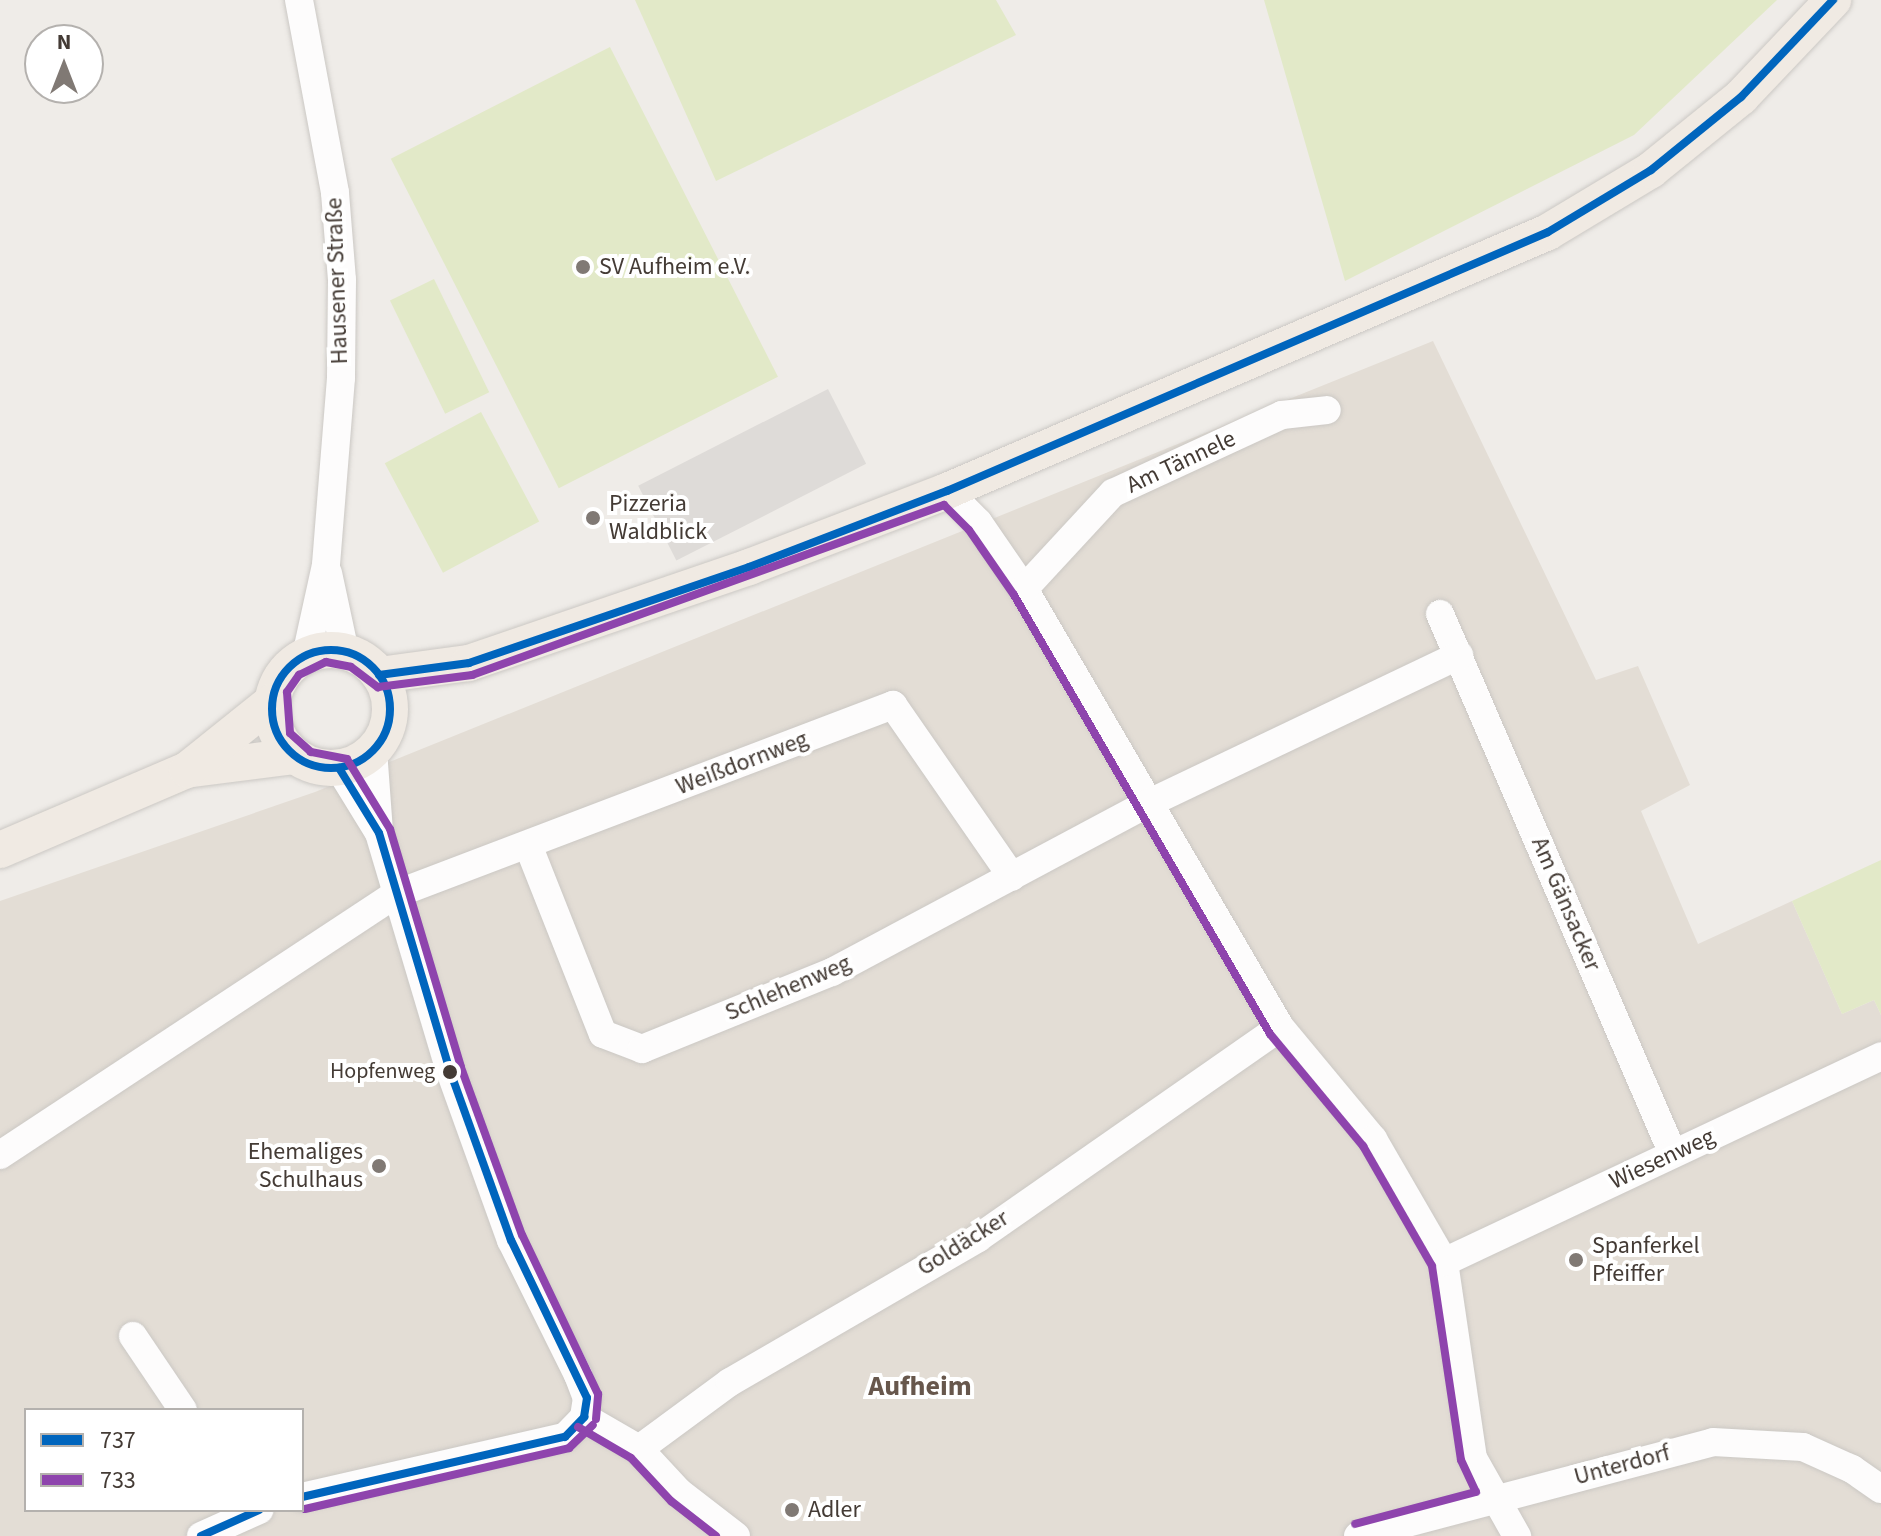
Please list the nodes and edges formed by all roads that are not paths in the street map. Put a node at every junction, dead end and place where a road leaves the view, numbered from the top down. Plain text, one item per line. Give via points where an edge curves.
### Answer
1 (299, 0) edge
2 (1833, 0) edge
3 (1327, 410) dead end
4 (947, 491) junction
5 (326, 565) junction
6 (1024, 589) junction
7 (1440, 614) dead end
8 (345, 652) junction
9 (1459, 655) junction
10 (306, 656) junction
11 (469, 663) junction
12 (379, 675) junction
13 (272, 702) junction
14 (390, 716) junction
15 (373, 750) junction
16 (295, 756) junction
17 (339, 768) junction
18 (187, 770) junction
19 (1147, 804) junction
20 (379, 833) junction
21 (528, 845) junction
22 (0, 850) edge
23 (1012, 877) junction
24 (396, 894) junction
25 (1280, 1027) junction
26 (1881, 1056) edge
27 (1673, 1154) junction
28 (0, 1155) edge
29 (1444, 1262) junction
30 (133, 1336) dead end
31 (182, 1408) edge
32 (584, 1417) junction
33 (639, 1449) junction
34 (1881, 1489) edge
35 (304, 1497) edge
36 (1493, 1500) junction
37 (247, 1512) edge
38 (728, 1534) edge
39 (201, 1536) edge
40 (1358, 1536) edge
41 (1517, 1536) edge

1 - 5 street, Hausener Straße via 335,193 342,280 341,378
2 - 4 main road via 1741,97 1651,170 1548,232
3 - 6 street, Am Tännele via 1282,415 1113,493
4 - 6 street via 978,522
4 - 11 main road
5 - 8 street, Hausener Straße
5 - 10 street, Hausener Straße
6 - 19 street
7 - 9 street, Am Gänsacker
8 - 10 main road
8 - 12 main road
9 - 19 street
9 - 27 street, Am Gänsacker
10 - 13 main road via 283,674
11 - 12 main road
11 - 14 main road
12 - 14 main road
13 - 16 main road via 276,730
13 - 18 main road
14 - 15 main road
15 - 17 main road
15 - 20 street
16 - 17 main road
16 - 18 main road
17 - 20 street
18 - 22 main road
19 - 23 street, Schlehenweg
19 - 25 street
20 - 24 street
21 - 23 street, Weißdornweg via 893,705
21 - 23 street, Schlehenweg via 603,1034 642,1049 832,972
21 - 24 street, Weißdornweg
24 - 28 street
24 - 32 street via 450,1071 511,1240 587,1398
25 - 29 street via 1373,1139
25 - 33 street, Goldäcker via 978,1238 730,1382
26 - 27 street, Wiesenweg
27 - 29 street, Wiesenweg
29 - 36 street via 1473,1458
30 - 31 street
32 - 33 street
32 - 35 street via 565,1437
33 - 38 street
34 - 36 street, Unterdorf via 1803,1447 1713,1442
36 - 40 street, Unterdorf
36 - 41 street
37 - 39 street

